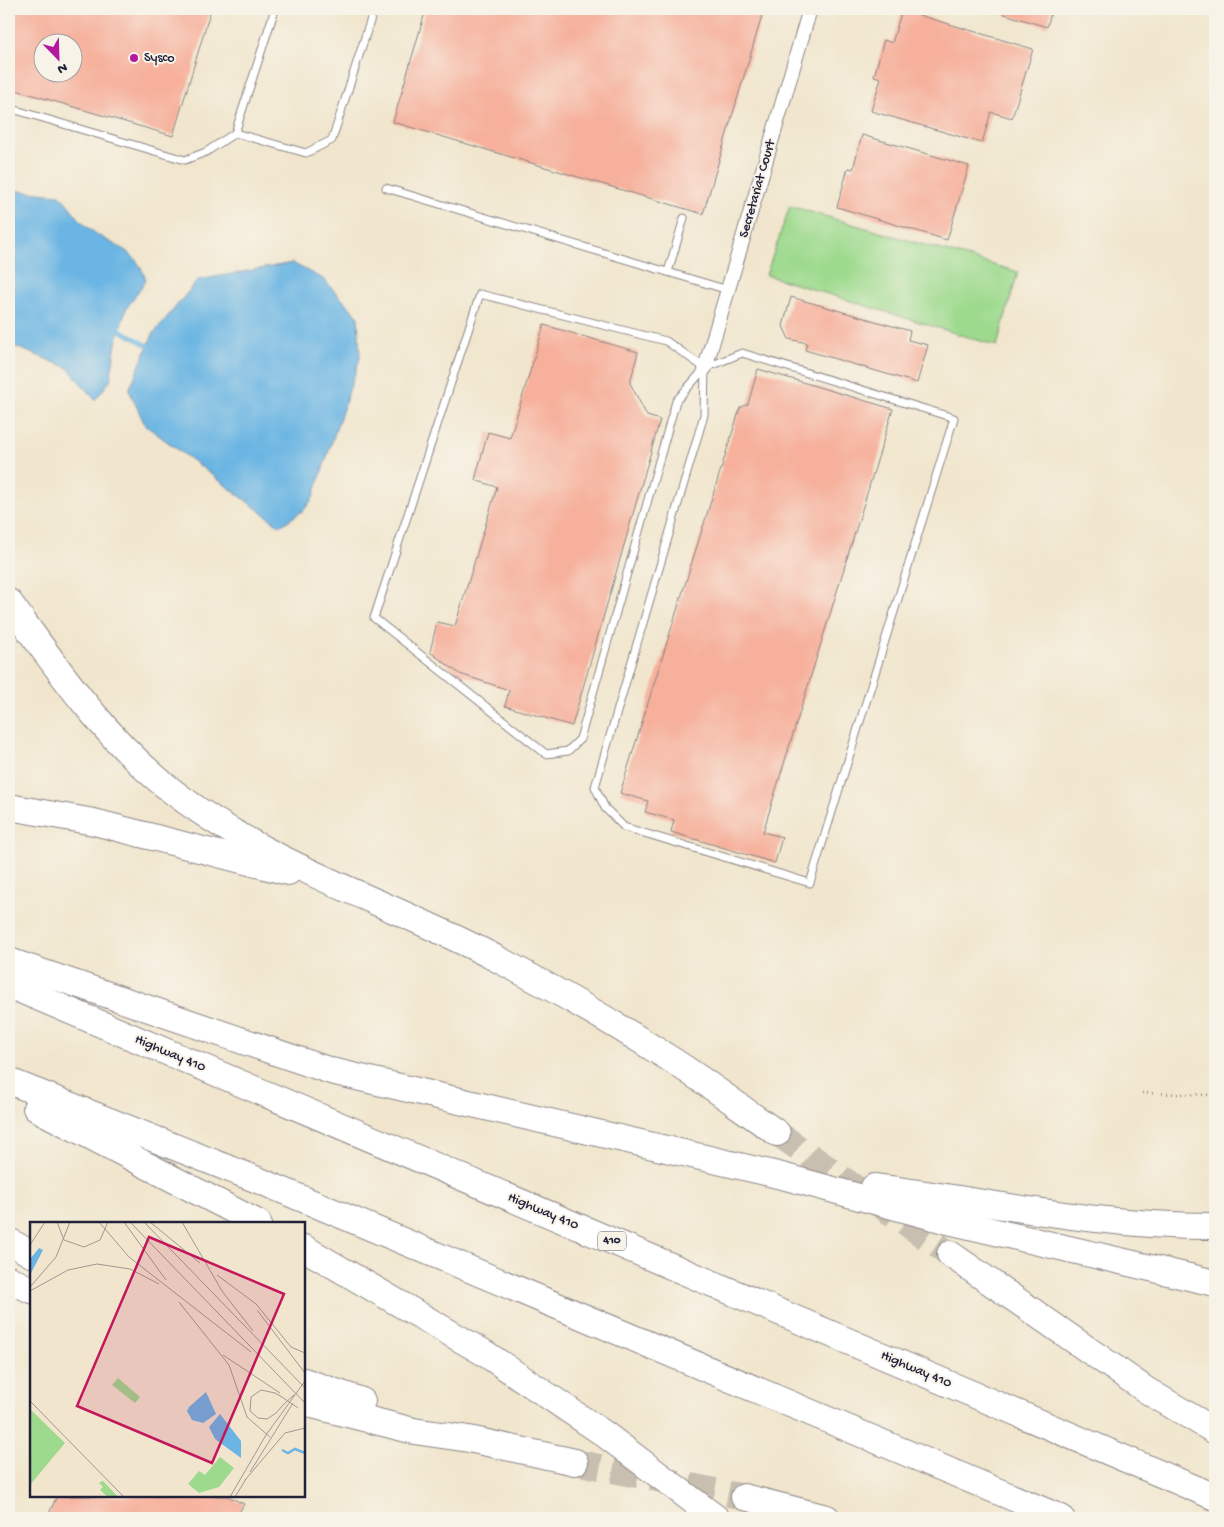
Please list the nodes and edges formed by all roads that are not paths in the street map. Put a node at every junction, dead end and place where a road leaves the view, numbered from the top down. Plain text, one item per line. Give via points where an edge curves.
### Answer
1 (275, 9) edge
2 (374, 9) edge
3 (810, 9) edge
4 (9, 108) edge
5 (235, 133) junction
6 (386, 188) dead end
7 (684, 218) dead end
8 (668, 272) junction
9 (728, 290) junction
10 (705, 368) junction
11 (9, 602) edge
12 (9, 807) edge
13 (334, 884) junction
14 (9, 961) edge
15 (9, 985) edge
16 (9, 1081) edge
17 (9, 1094) edge
18 (777, 1132) tunnel mouth
19 (782, 1176) junction
20 (256, 1222) edge
21 (1215, 1226) edge
22 (9, 1241) edge
23 (305, 1249) edge
24 (30, 1253) edge
25 (950, 1254) tunnel mouth
26 (9, 1279) edge
27 (1215, 1283) edge
28 (30, 1290) edge
29 (305, 1381) edge
30 (305, 1402) edge
31 (1215, 1431) edge
32 (469, 1439) junction
33 (575, 1462) tunnel mouth
34 (744, 1497) tunnel mouth
35 (1215, 1497) edge
36 (716, 1518) edge
37 (827, 1518) edge
38 (1061, 1518) edge

1 - 5 lane
2 - 5 lane via 332,140 306,153
3 - 9 street, Secretariat Court
4 - 5 lane via 185,160 206,152
6 - 8 lane
7 - 8 lane
8 - 9 lane
9 - 10 street, Secretariat Court
10 - 10 lane via 676,401 580,739 568,751 546,754 374,618 480,294 666,341
10 - 10 lane via 742,353 954,418 810,883 624,827 605,808 595,787 704,415
11 - 13 highway via 62,675 115,738 160,782 190,805
12 - 13 highway via 94,822
13 - 18 highway via 502,961 660,1052
14 - 19 highway via 331,1071
15 - 35 highway, Highway 410 / 410
16 - 38 highway via 265,1183
17 - 20 highway
19 - 21 highway via 905,1191 1044,1214 1127,1223
19 - 27 highway via 944,1220
22 - 24 highway
23 - 36 highway via 486,1354 603,1433
25 - 31 highway via 1146,1390
26 - 28 highway
29 - 32 highway via 416,1417
30 - 32 highway via 414,1431
32 - 33 highway
34 - 37 highway

